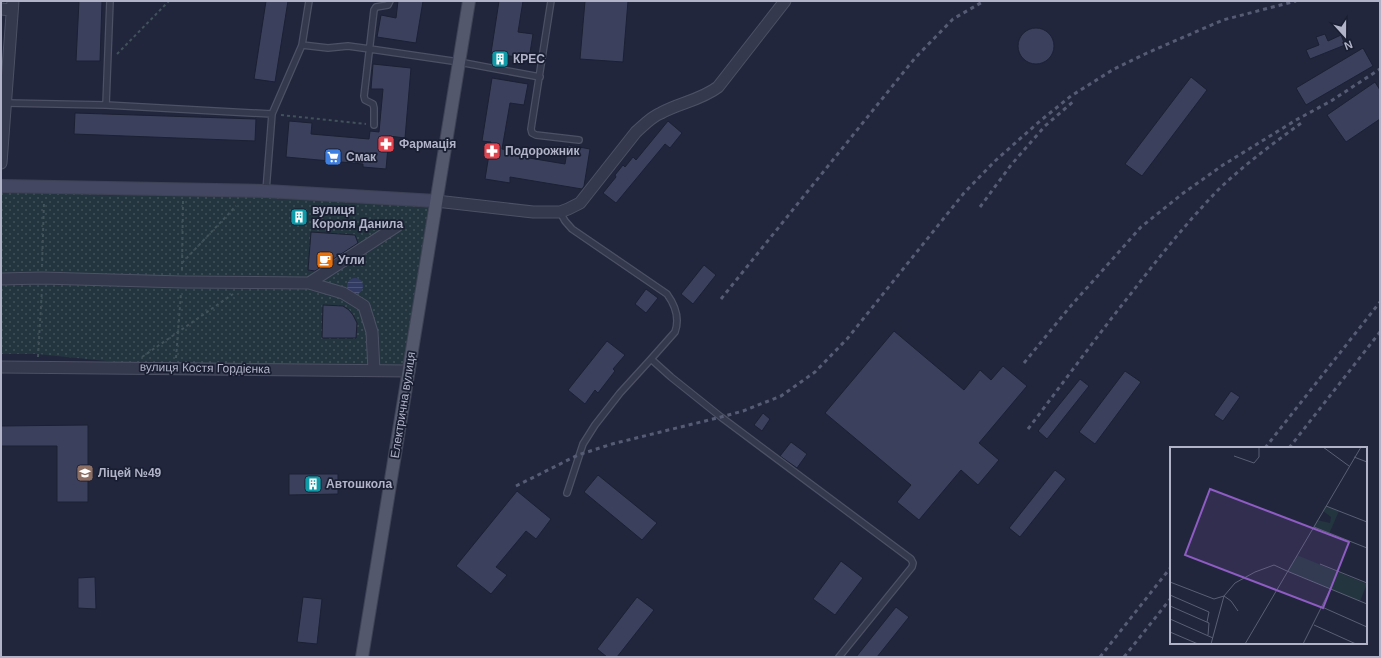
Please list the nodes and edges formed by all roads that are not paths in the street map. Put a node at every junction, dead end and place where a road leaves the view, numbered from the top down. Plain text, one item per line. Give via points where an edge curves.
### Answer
1 (110, 1) edge
2 (309, 1) edge
3 (390, 1) edge
4 (469, 1) edge
5 (552, 1) edge
6 (785, 1) edge
7 (9, 7) edge
8 (302, 44) junction
9 (370, 49) junction
10 (459, 62) junction
11 (540, 76) junction
12 (6, 102) junction
13 (106, 105) junction
14 (272, 114) junction
15 (374, 125) road end
16 (579, 140) dead end
17 (2, 144) edge
18 (1, 163) edge
19 (1, 186) edge
20 (266, 191) junction
21 (436, 201) junction
22 (560, 212) junction
23 (397, 226) dead end
24 (1, 279) edge
25 (309, 283) junction
26 (651, 359) junction
27 (1, 367) edge
28 (374, 370) junction
29 (409, 371) junction
30 (568, 493) dead end
31 (362, 657) edge
32 (839, 657) edge

1 - 13 lane
2 - 8 lane
3 - 9 lane via 388,5 376,7 374,10
4 - 10 main road, Електрична вулиця
5 - 11 lane
6 - 22 street via 718,87 711,93 660,113 647,122 636,132 580,203
7 - 12 street
8 - 9 lane via 328,48 348,46
8 - 14 lane
9 - 10 lane
9 - 15 lane via 364,96 365,100 373,104
10 - 11 lane
10 - 21 main road, Електрична вулиця
11 - 16 lane via 532,133
12 - 13 lane
12 - 17 street
13 - 14 lane
14 - 20 lane
17 - 18 street
19 - 20 main road
20 - 21 main road
21 - 22 street via 533,212
21 - 29 main road, Електрична вулиця
22 - 26 lane via 572,229 667,294 672,302 678,320 675,332
23 - 25 street
24 - 25 street
25 - 28 street via 343,293 364,306 372,332
26 - 30 lane via 620,393 582,444
26 - 32 lane via 721,417 911,559 912,567
27 - 28 street, вулиця Костя Гордієнка
28 - 29 street, вулиця Костя Гордієнка
29 - 31 main road, Електрична вулиця

